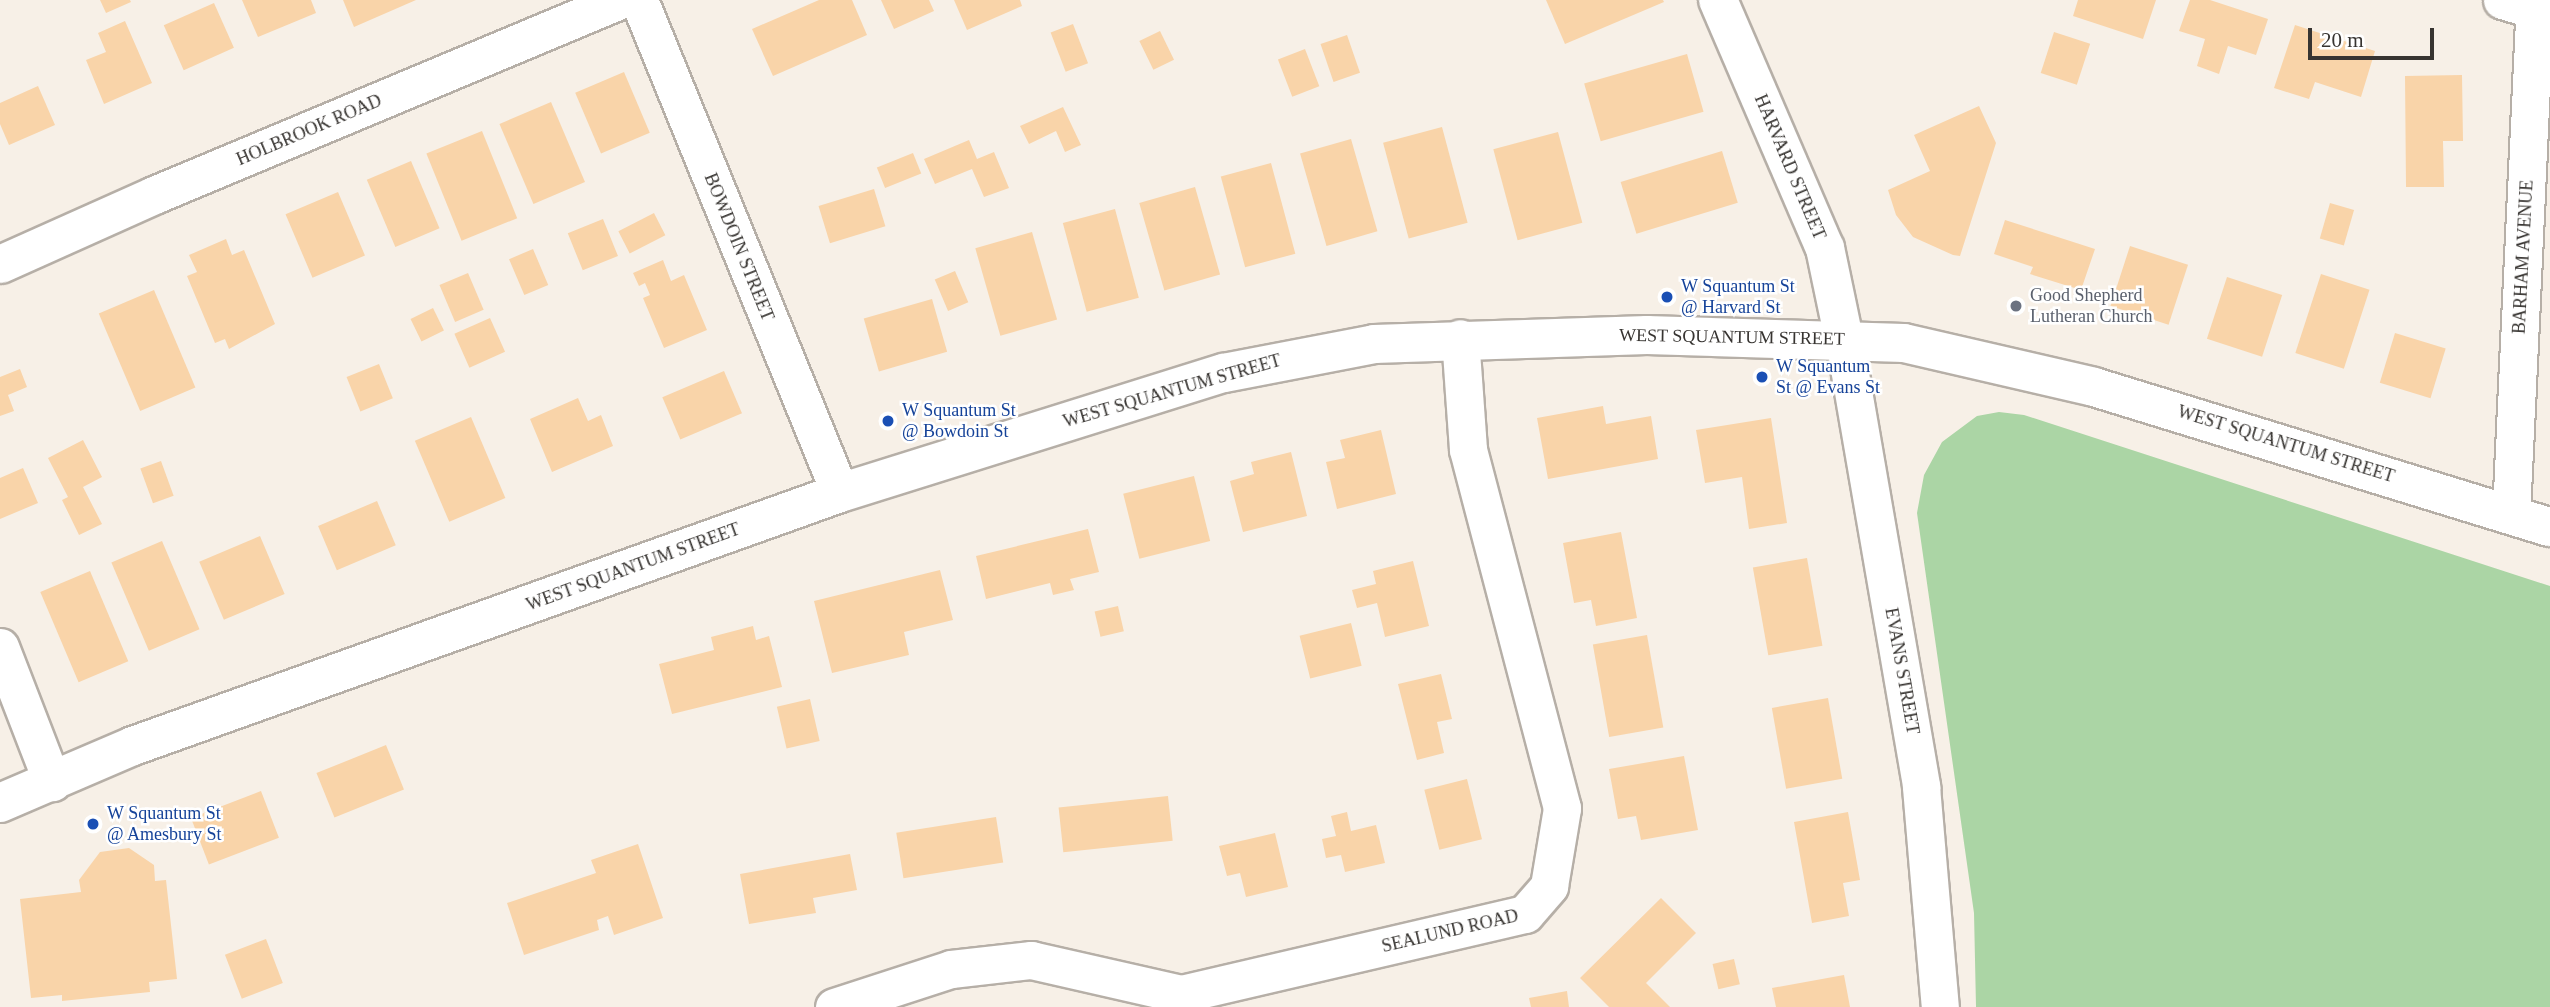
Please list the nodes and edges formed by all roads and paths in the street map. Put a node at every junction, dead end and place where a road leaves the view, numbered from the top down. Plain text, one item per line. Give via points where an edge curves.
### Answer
1 (620, 0) edge
2 (639, 0) edge
3 (1718, 0) edge
4 (2530, 6) edge
5 (0, 264) edge
6 (1460, 338) junction
7 (1843, 338) junction
8 (840, 493) junction
9 (2511, 514) junction
10 (2550, 527) edge
11 (0, 647) edge
12 (52, 782) junction
13 (0, 803) edge
14 (834, 1007) edge
15 (1940, 1007) edge

1 - 5 street, HOLBROOK ROAD via 153,195
2 - 8 street, BOWDOIN STREET
3 - 7 main road, HARVARD STREET via 1825,248
4 - 9 street, BARHAM AVENUE
6 - 7 main road, WEST SQUANTUM STREET
6 - 8 main road, WEST SQUANTUM STREET via 1335,348 1248,367
6 - 14 street, SEALUND ROAD via 1468,449 1562,808 1549,886 1525,914 1181,994 1031,960 951,969
7 - 9 main road, WEST SQUANTUM STREET via 1938,350 2094,387
7 - 15 street, EVANS STREET via 1921,787
8 - 12 main road, WEST SQUANTUM STREET via 133,746
9 - 10 main road, WEST SQUANTUM STREET
11 - 12 street
12 - 13 main road, WEST SQUANTUM STREET

